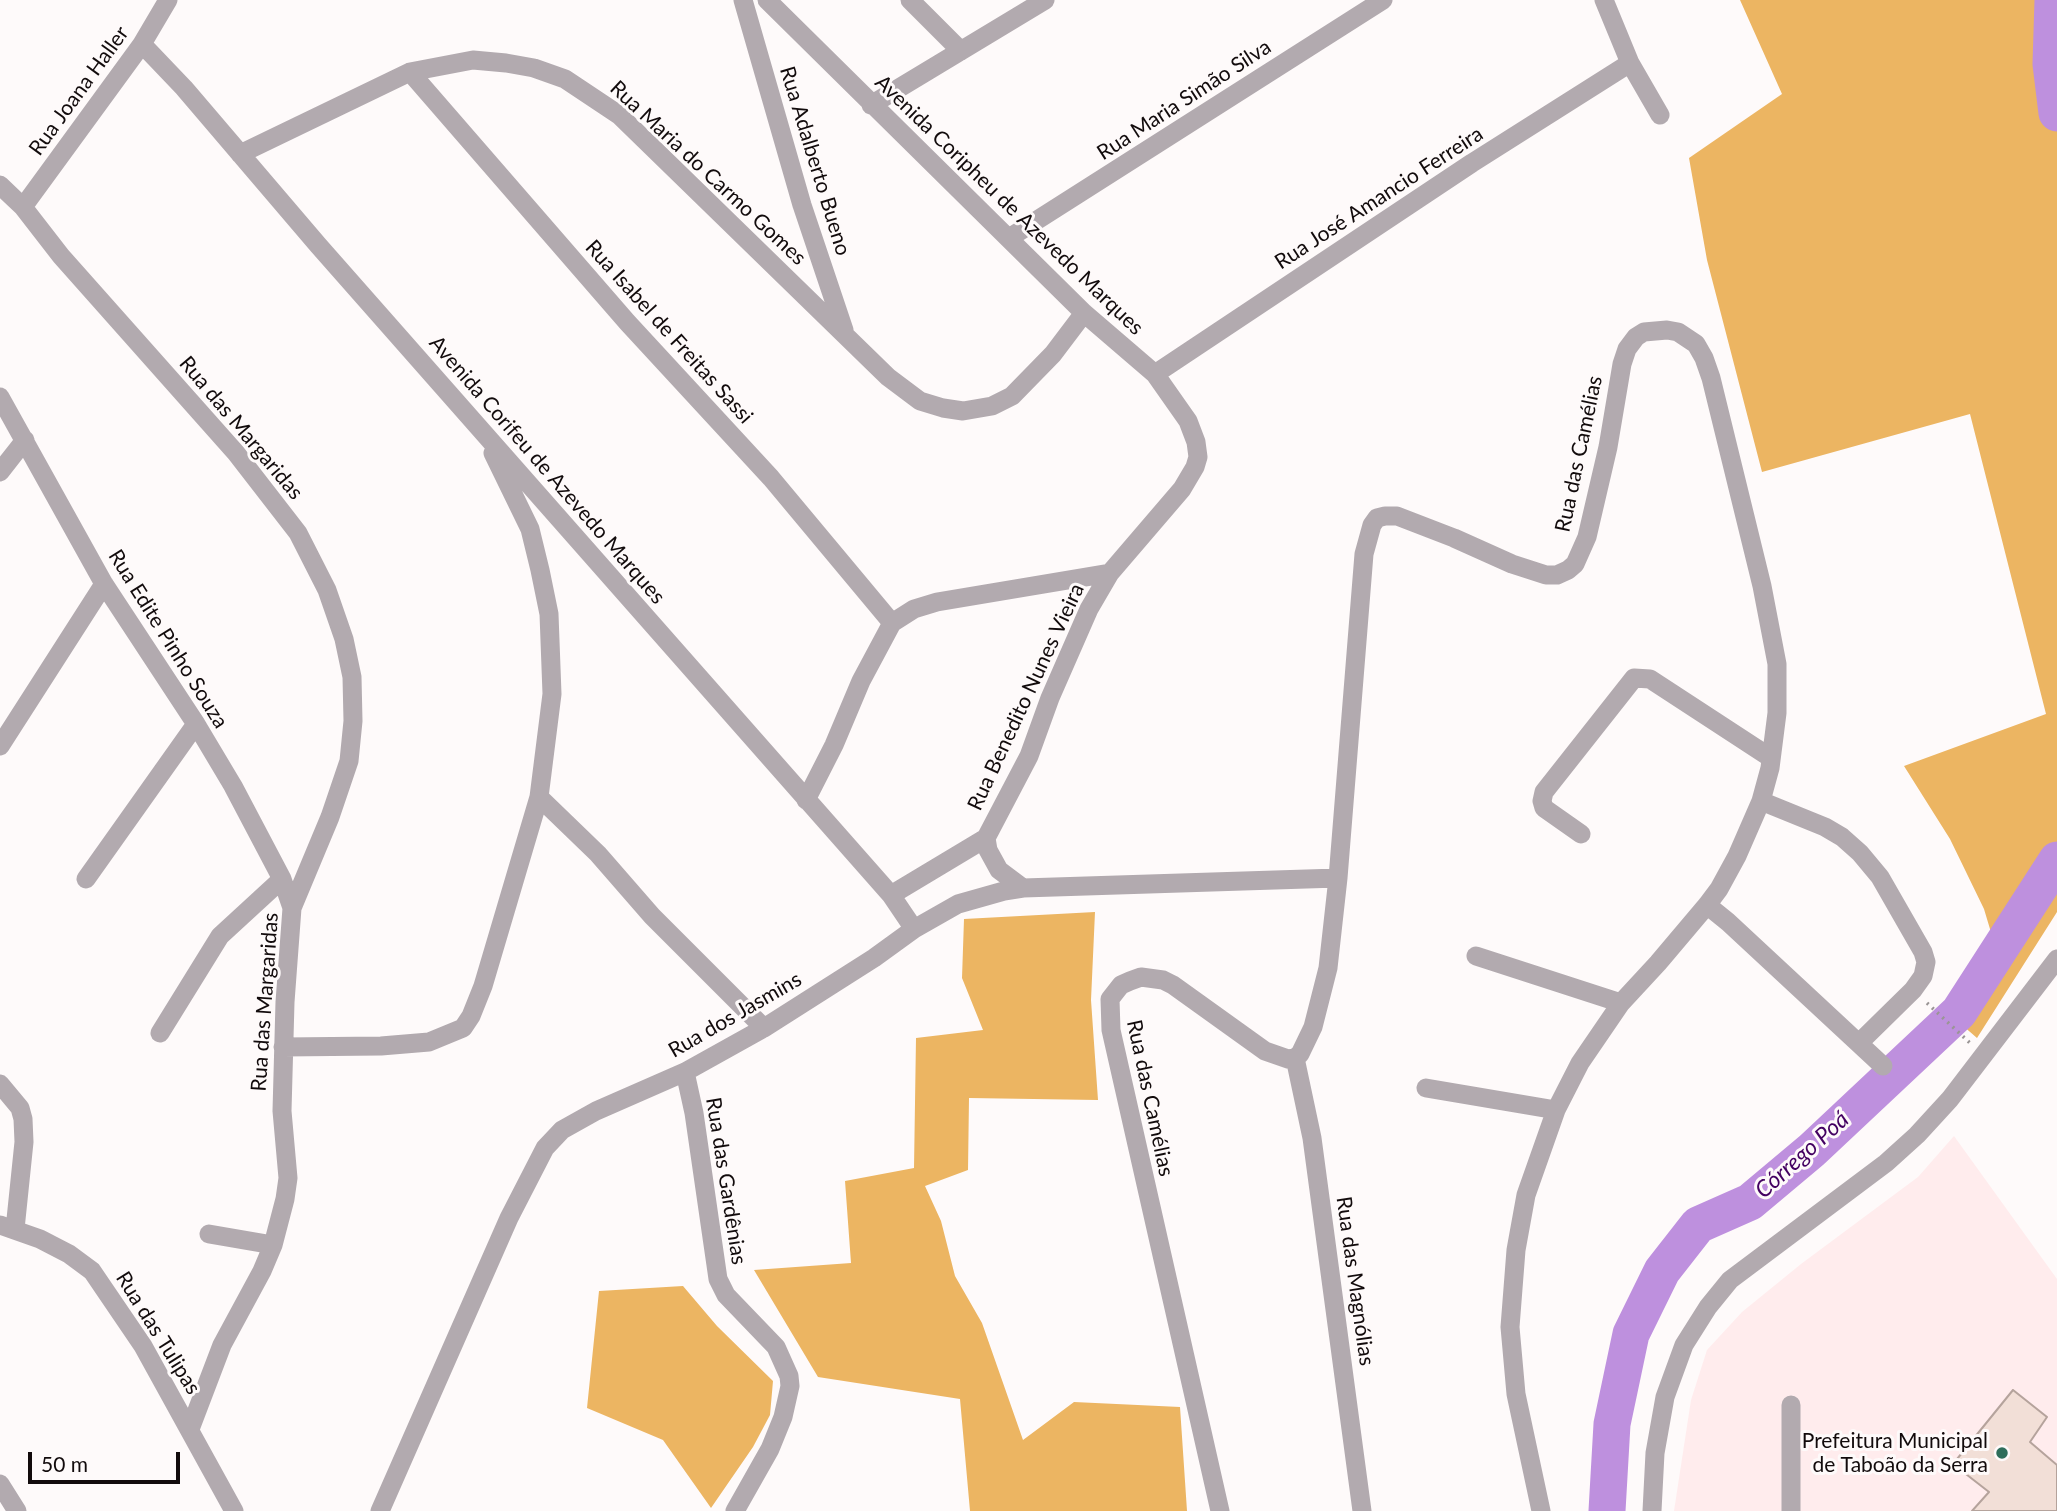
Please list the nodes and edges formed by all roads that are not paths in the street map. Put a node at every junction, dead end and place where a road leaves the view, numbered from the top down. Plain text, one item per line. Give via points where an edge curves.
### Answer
1 (168, 0) edge
2 (743, 0) edge
3 (767, 0) edge
4 (910, 0) edge
5 (1045, 0) edge
6 (1383, 0) edge
7 (1604, 0) edge
8 (142, 44) junction
9 (961, 51) junction
10 (1630, 63) junction
11 (410, 72) junction
12 (872, 105) junction
13 (1660, 115) dead end
14 (240, 154) junction
15 (0, 185) edge
16 (23, 207) junction
17 (1009, 238) junction
18 (1084, 313) junction
19 (845, 334) junction
20 (1155, 374) junction
21 (0, 397) edge
22 (482, 430) junction
23 (24, 440) junction
24 (1198, 457) joint
25 (0, 472) edge
26 (1110, 573) junction
27 (104, 584) junction
28 (892, 623) junction
29 (196, 724) junction
30 (0, 746) edge
31 (1771, 758) junction
32 (539, 797) junction
33 (806, 800) junction
34 (1761, 801) junction
35 (1581, 834) dead end
36 (986, 838) junction
37 (1338, 878) junction
38 (86, 879) dead end
39 (282, 879) junction
40 (1023, 888) junction
41 (891, 895) junction
42 (1707, 905) junction
43 (292, 908) junction
44 (914, 929) junction
45 (1476, 956) dead end
46 (2057, 959) edge
47 (1621, 1003) junction
48 (764, 1028) junction
49 (160, 1033) dead end
50 (1859, 1043) junction
51 (283, 1047) junction
52 (1295, 1058) junction
53 (1883, 1066) dead end
54 (685, 1072) junction
55 (0, 1084) edge
56 (1426, 1088) dead end
57 (1556, 1110) junction
58 (7, 1227) edge
59 (209, 1234) dead end
60 (273, 1245) junction
61 (1791, 1405) dead end
62 (190, 1429) junction
63 (0, 1483) edge
64 (17, 1511) edge
65 (234, 1511) edge
66 (380, 1511) edge
67 (736, 1511) edge
68 (1220, 1511) edge
69 (1362, 1511) edge
70 (1541, 1511) edge
71 (1652, 1511) edge
72 (1791, 1511) edge

1 - 8 street, Rua Joana Haller
2 - 19 street, Rua Adalberto Bueno
3 - 12 street, Avenida Coripheu de Azevedo Marques
4 - 9 street
5 - 9 street
6 - 17 street, Rua Maria Simão Silva
7 - 10 street
8 - 14 street, Avenida Corifeu de Azevedo Marques
8 - 16 street, Rua Joana Haller
9 - 12 street
10 - 13 street
10 - 20 street, Rua José Amancio Ferreira
11 - 14 street, Rua Maria do Carmo Gomes
11 - 19 street, Rua Maria do Carmo Gomes via 472,60 534,68 574,85 619,116
11 - 28 street, Rua Isabel de Freitas Sassi via 627,322 771,478
12 - 17 street, Avenida Coripheu de Azevedo Marques
14 - 22 street, Avenida Corifeu de Azevedo Marques
15 - 16 street, Rua das Margaridas
16 - 43 street, Rua das Margaridas via 236,453 298,533 327,590 352,677 349,761
17 - 18 street, Avenida Coripheu de Azevedo Marques
18 - 19 street, Rua Maria do Carmo Gomes via 1054,354 1012,396 992,406 963,411 920,401
18 - 20 street, Avenida Coripheu de Azevedo Marques
20 - 24 street, Avenida Coripheu de Azevedo Marques via 1188,421
21 - 23 street, Rua Edite Pinho Souza
22 - 32 street via 530,529 549,614 552,694
22 - 33 street, Avenida Corifeu de Azevedo Marques
23 - 25 street
23 - 27 street, Rua Edite Pinho Souza
24 - 26 street, Rua Benedito Nunes Vieira via 1182,489
26 - 28 street via 937,602
26 - 36 street, Rua Benedito Nunes Vieira via 1089,609 1029,756
27 - 29 street, Rua Edite Pinho Souza
27 - 30 street
28 - 33 street
29 - 38 street
29 - 39 street, Rua Edite Pinho Souza
31 - 34 street, Rua das Camélias
31 - 35 street via 1650,678 1634,678 1544,792 1544,808
31 - 37 street, Rua das Camélias via 1777,664 1711,378 1704,358 1688,337 1667,330 1644,332 1631,343 1622,364 1587,537 1569,570 1546,575 1397,516 1385,516 1372,525 1364,554
32 - 48 street
32 - 51 street via 483,986 463,1028 429,1042
33 - 41 street, Avenida Corifeu de Azevedo Marques
34 - 42 street, Rua das Camélias via 1737,856
34 - 50 street via 1825,827 1860,853 1880,877 1923,952 1923,976
36 - 40 street, Rua Benedito Nunes Vieira via 999,870
36 - 41 street
37 - 40 street, Rua dos Jasmins
37 - 52 street, Rua das Camélias via 1328,968 1313,1027
39 - 43 street, Rua Edite Pinho Souza
39 - 49 street via 220,936
40 - 44 street, Rua dos Jasmins via 958,904
41 - 44 street, Avenida Corifeu de Azevedo Marques
42 - 47 street, Rua das Camélias
42 - 50 street
43 - 51 street, Rua das Margaridas
44 - 48 street, Rua dos Jasmins
45 - 47 street
46 - 71 street via 1967,1078 1917,1135 1848,1193 1730,1280 1708,1307 1685,1345 1665,1397 1655,1453
47 - 57 street, Rua das Camélias via 1580,1063
48 - 54 street, Rua dos Jasmins
50 - 53 street
51 - 60 street, Rua das Margaridas via 288,1178
52 - 68 street, Rua das Camélias via 1265,1051 1163,980 1142,977 1130,981 1110,999 1111,1030
52 - 69 street, Rua das Magnólias via 1312,1138
54 - 66 street, Rua dos Jasmins via 579,1119 545,1148 509,1217
54 - 67 street, Rua das Gardênias via 718,1279 726,1295 776,1347 789,1376 783,1416
55 - 58 street via 20,1108 23,1119 23,1154
56 - 57 street
57 - 70 street, Rua das Camélias via 1526,1195 1510,1327 1516,1394
58 - 62 street, Rua das Tulipas via 69,1254 92,1272 143,1346
59 - 60 street
60 - 62 street, Rua das Margaridas via 222,1345
61 - 72 street
62 - 65 street, Rua das Tulipas
63 - 64 street

